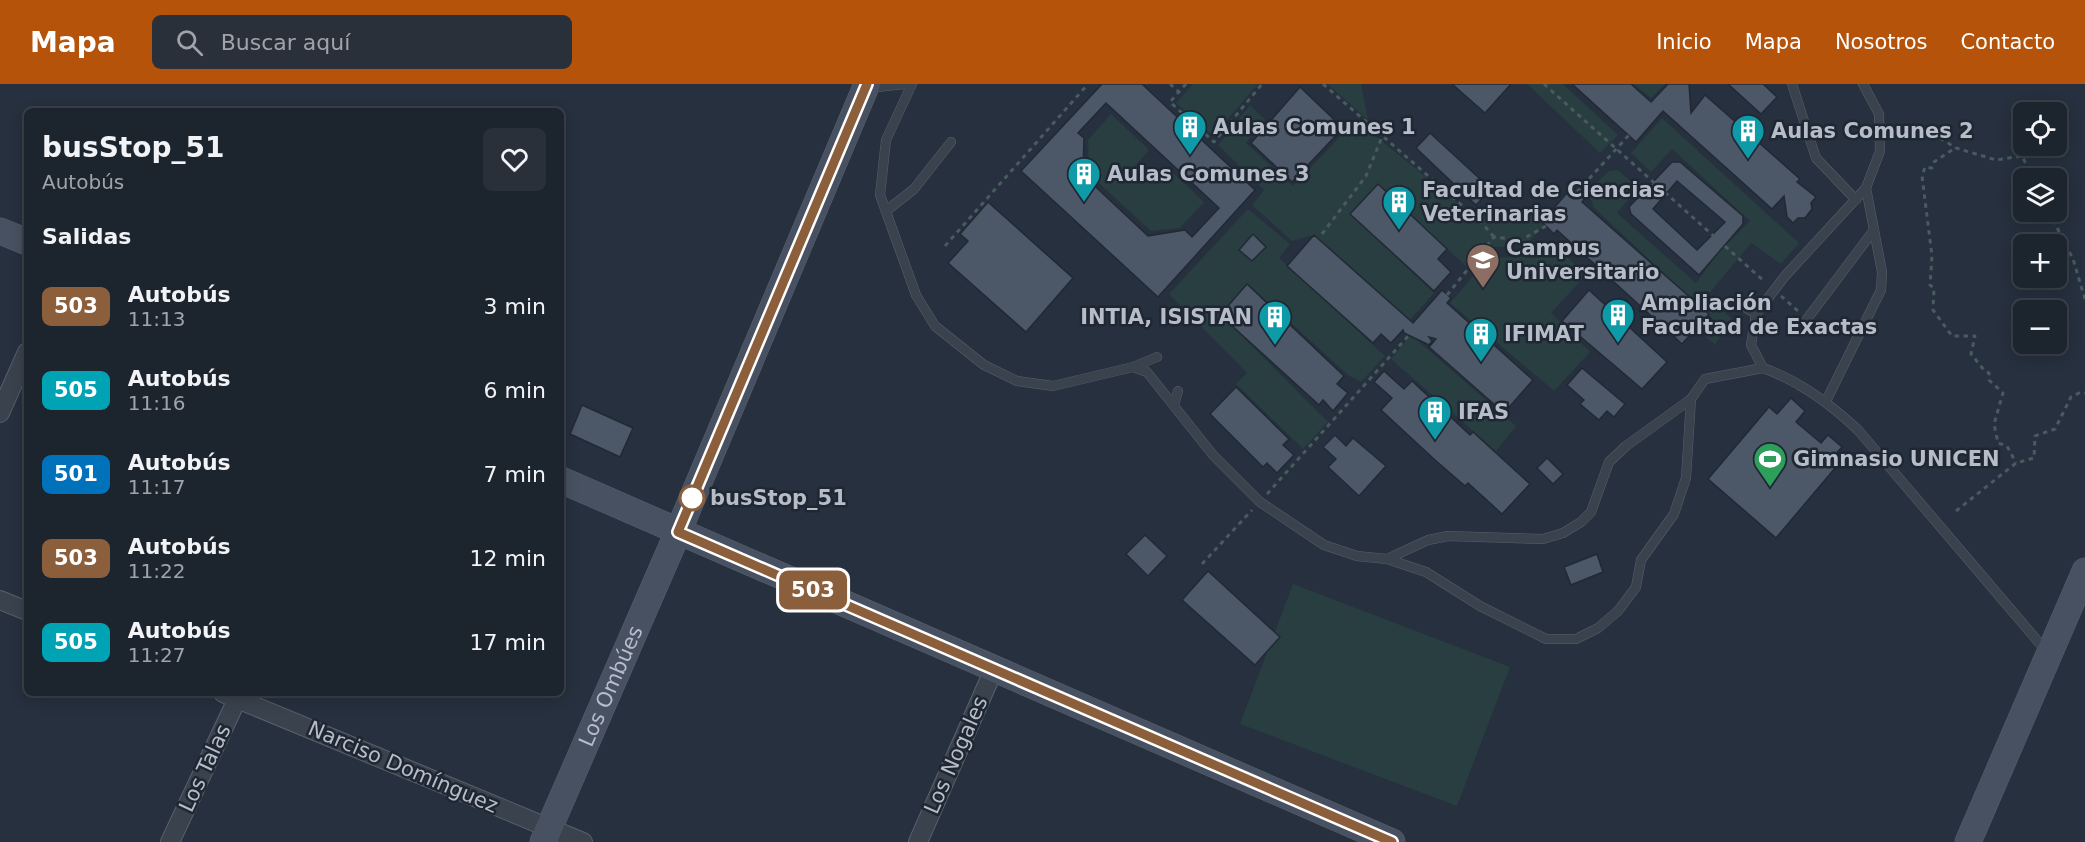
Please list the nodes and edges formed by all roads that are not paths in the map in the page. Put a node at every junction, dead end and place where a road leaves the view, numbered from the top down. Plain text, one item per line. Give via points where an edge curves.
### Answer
1 (905, 84) edge
2 (912, 84) edge
3 (1792, 84) edge
4 (1863, 84) edge
5 (866, 86) edge
6 (951, 142) dead end
7 (1866, 188) junction
8 (1856, 200) junction
9 (886, 211) junction
10 (1874, 230) junction
11 (0, 231) edge
12 (24, 241) edge
13 (1746, 308) dead end
14 (1756, 314) junction
15 (1807, 319) road end
16 (1157, 357) dead end
17 (24, 359) edge
18 (1133, 367) junction
19 (1763, 368) junction
20 (1178, 391) dead end
21 (1692, 399) junction
22 (1826, 401) junction
23 (1173, 405) junction
24 (0, 413) edge
25 (564, 481) edge
26 (678, 532) junction
27 (1387, 559) junction
28 (2085, 571) edge
29 (0, 600) edge
30 (24, 610) edge
31 (2048, 654) junction
32 (994, 669) junction
33 (233, 696) edge
34 (235, 696) edge
35 (546, 835) edge
36 (170, 842) edge
37 (583, 842) edge
38 (918, 842) edge
39 (1392, 842) edge
40 (1968, 842) edge

1 - 5 lane
2 - 9 lane via 886,140 880,195
3 - 8 lane via 1816,158
4 - 7 lane via 1879,114 1880,151
5 - 26 street, Los Ombúes
6 - 9 lane via 914,189
7 - 8 lane
7 - 10 lane
8 - 14 lane via 1781,273
9 - 18 lane via 916,295 935,326 984,365 1017,381 1053,386
10 - 15 lane
10 - 22 lane via 1882,272 1881,290
11 - 12 street
13 - 14 lane
14 - 19 lane via 1751,345
16 - 18 lane
17 - 24 street
18 - 23 lane via 1147,372
19 - 21 lane via 1705,379
19 - 22 lane via 1782,374
20 - 23 lane
21 - 27 lane via 1609,462 1591,512 1563,533 1543,539 1448,536 1428,540
21 - 27 lane via 1686,478 1674,514 1641,560 1636,587 1618,611 1598,628 1576,639 1546,639 1480,606 1426,572
22 - 31 lane via 1858,429
23 - 27 lane via 1213,455 1260,502 1324,545 1357,556
25 - 26 street
26 - 32 street
26 - 35 street, Los Ombúes
28 - 31 street
29 - 30 street
31 - 40 street
32 - 38 street, Los Nogales
32 - 39 street
33 - 36 street, Los Talas
34 - 35 street, Narciso Domínguez
35 - 37 street, Narciso Domínguez

